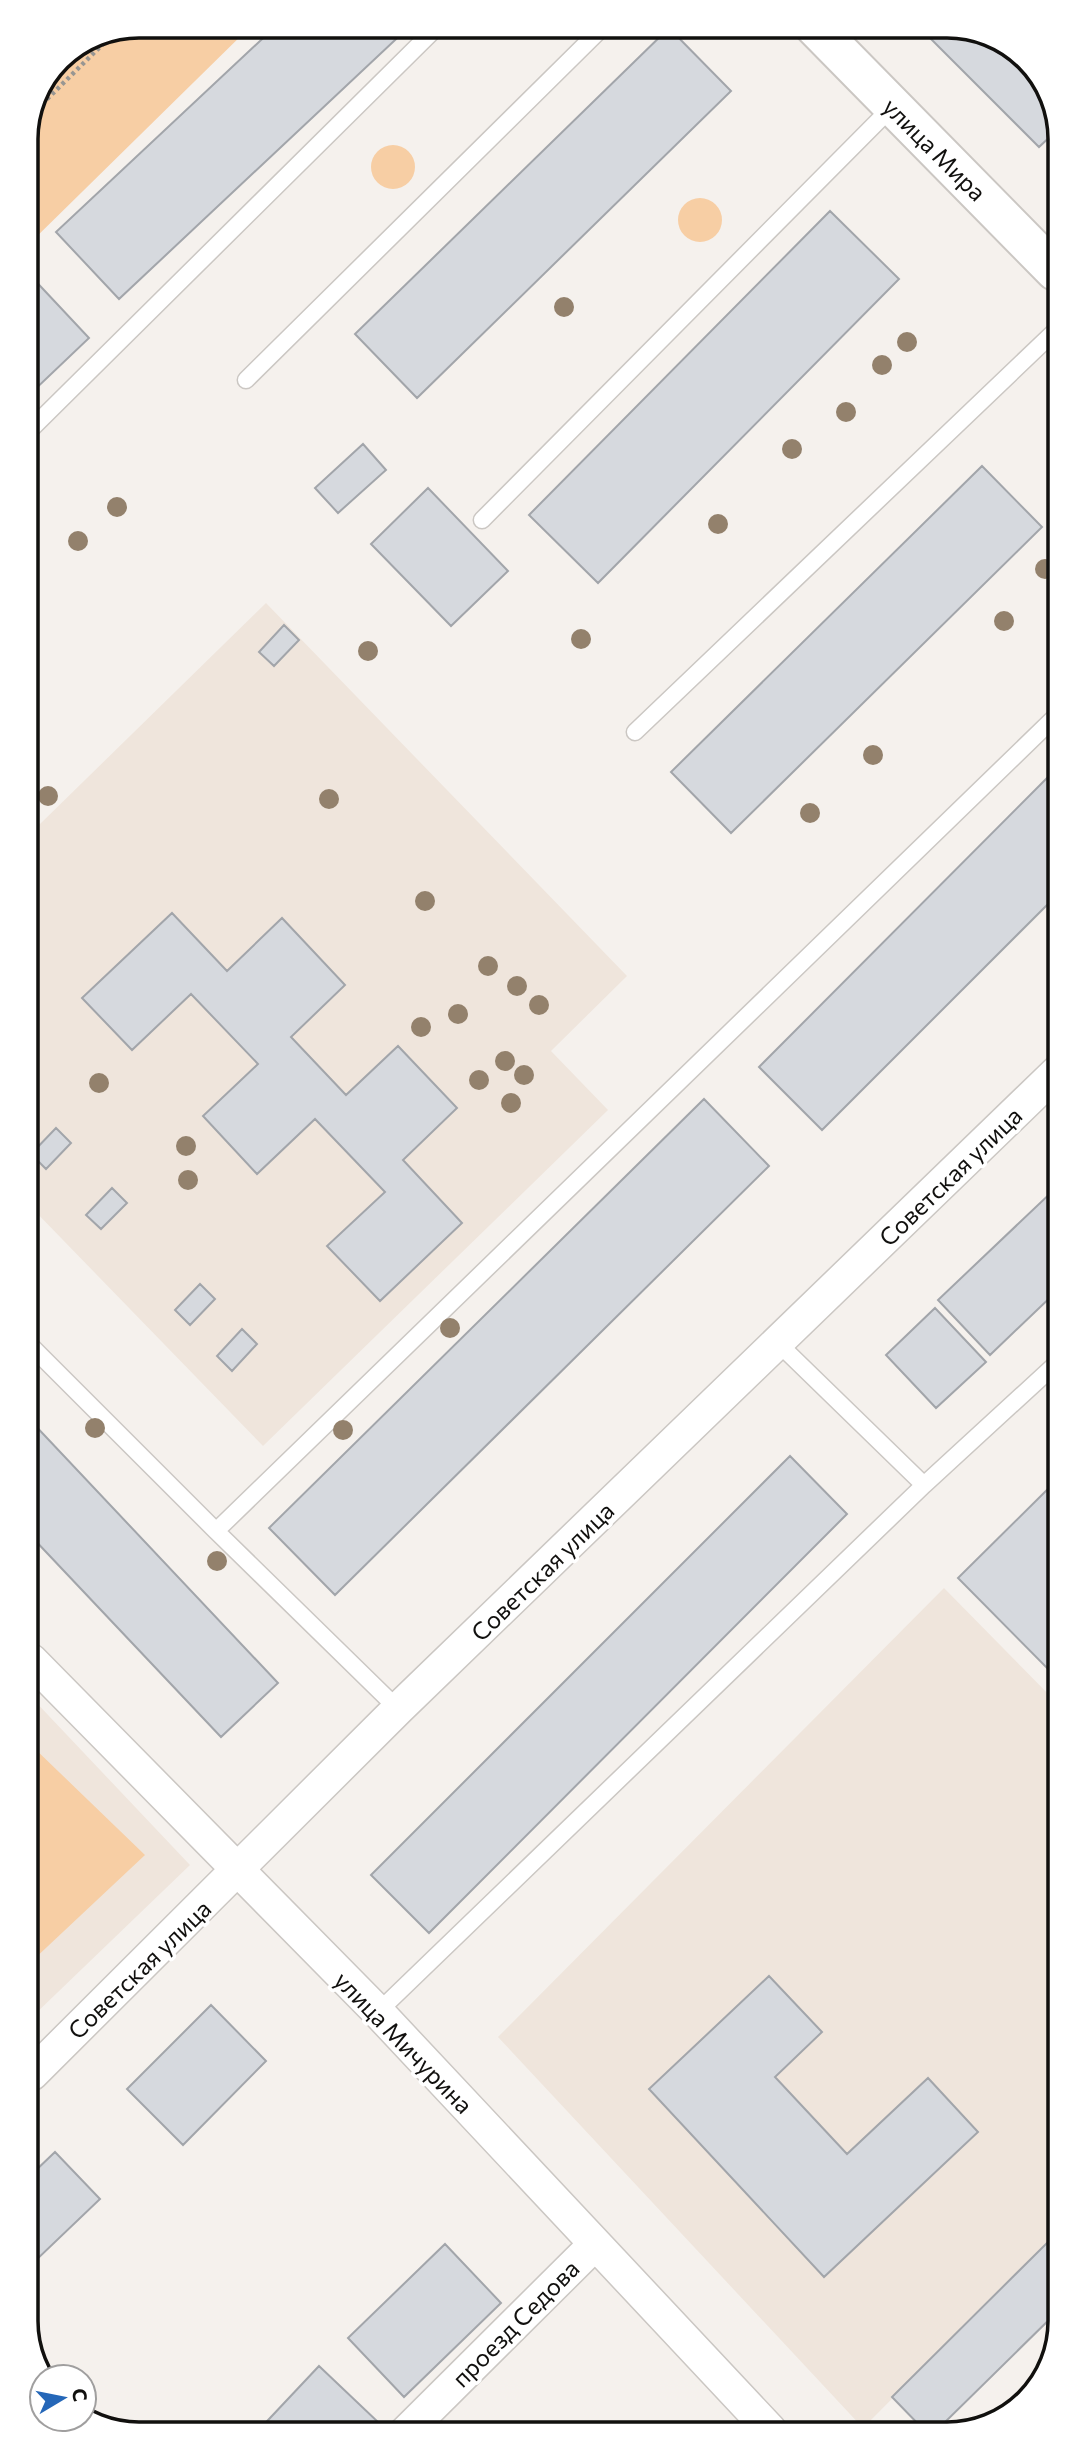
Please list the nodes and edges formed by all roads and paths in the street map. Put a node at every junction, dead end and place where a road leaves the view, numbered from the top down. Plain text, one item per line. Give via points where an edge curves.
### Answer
1 (425, 39) edge
2 (591, 39) edge
3 (827, 39) edge
4 (101, 46) edge
5 (48, 97) edge
6 (893, 106) junction
7 (1048, 264) edge
8 (1048, 338) edge
9 (246, 380) dead end
10 (39, 421) edge
11 (482, 520) dead end
12 (1048, 724) edge
13 (635, 732) dead end
14 (1048, 1081) edge
15 (778, 1343) junction
16 (39, 1354) edge
17 (1048, 1371) edge
18 (924, 1485) junction
19 (216, 1531) junction
20 (39, 1668) edge
21 (398, 1709) junction
22 (238, 1871) junction
23 (378, 2012) junction
24 (39, 2067) edge
25 (595, 2244) junction
26 (416, 2422) edge
27 (762, 2422) edge

1 - 10 lane
2 - 9 lane
3 - 6 street, улица Мира
4 - 5 path
6 - 7 street, улица Мира
6 - 11 lane
8 - 13 lane
12 - 19 lane
14 - 15 street, Советская улица
15 - 18 lane
15 - 21 street, Советская улица
16 - 19 lane
17 - 18 lane
18 - 23 lane
19 - 21 lane
20 - 22 street, улица Мичурина
21 - 22 street, Советская улица
22 - 23 street, улица Мичурина
22 - 24 street, Советская улица
23 - 25 street, улица Мичурина
25 - 26 street, проезд Седова
25 - 27 street, улица Мичурина

